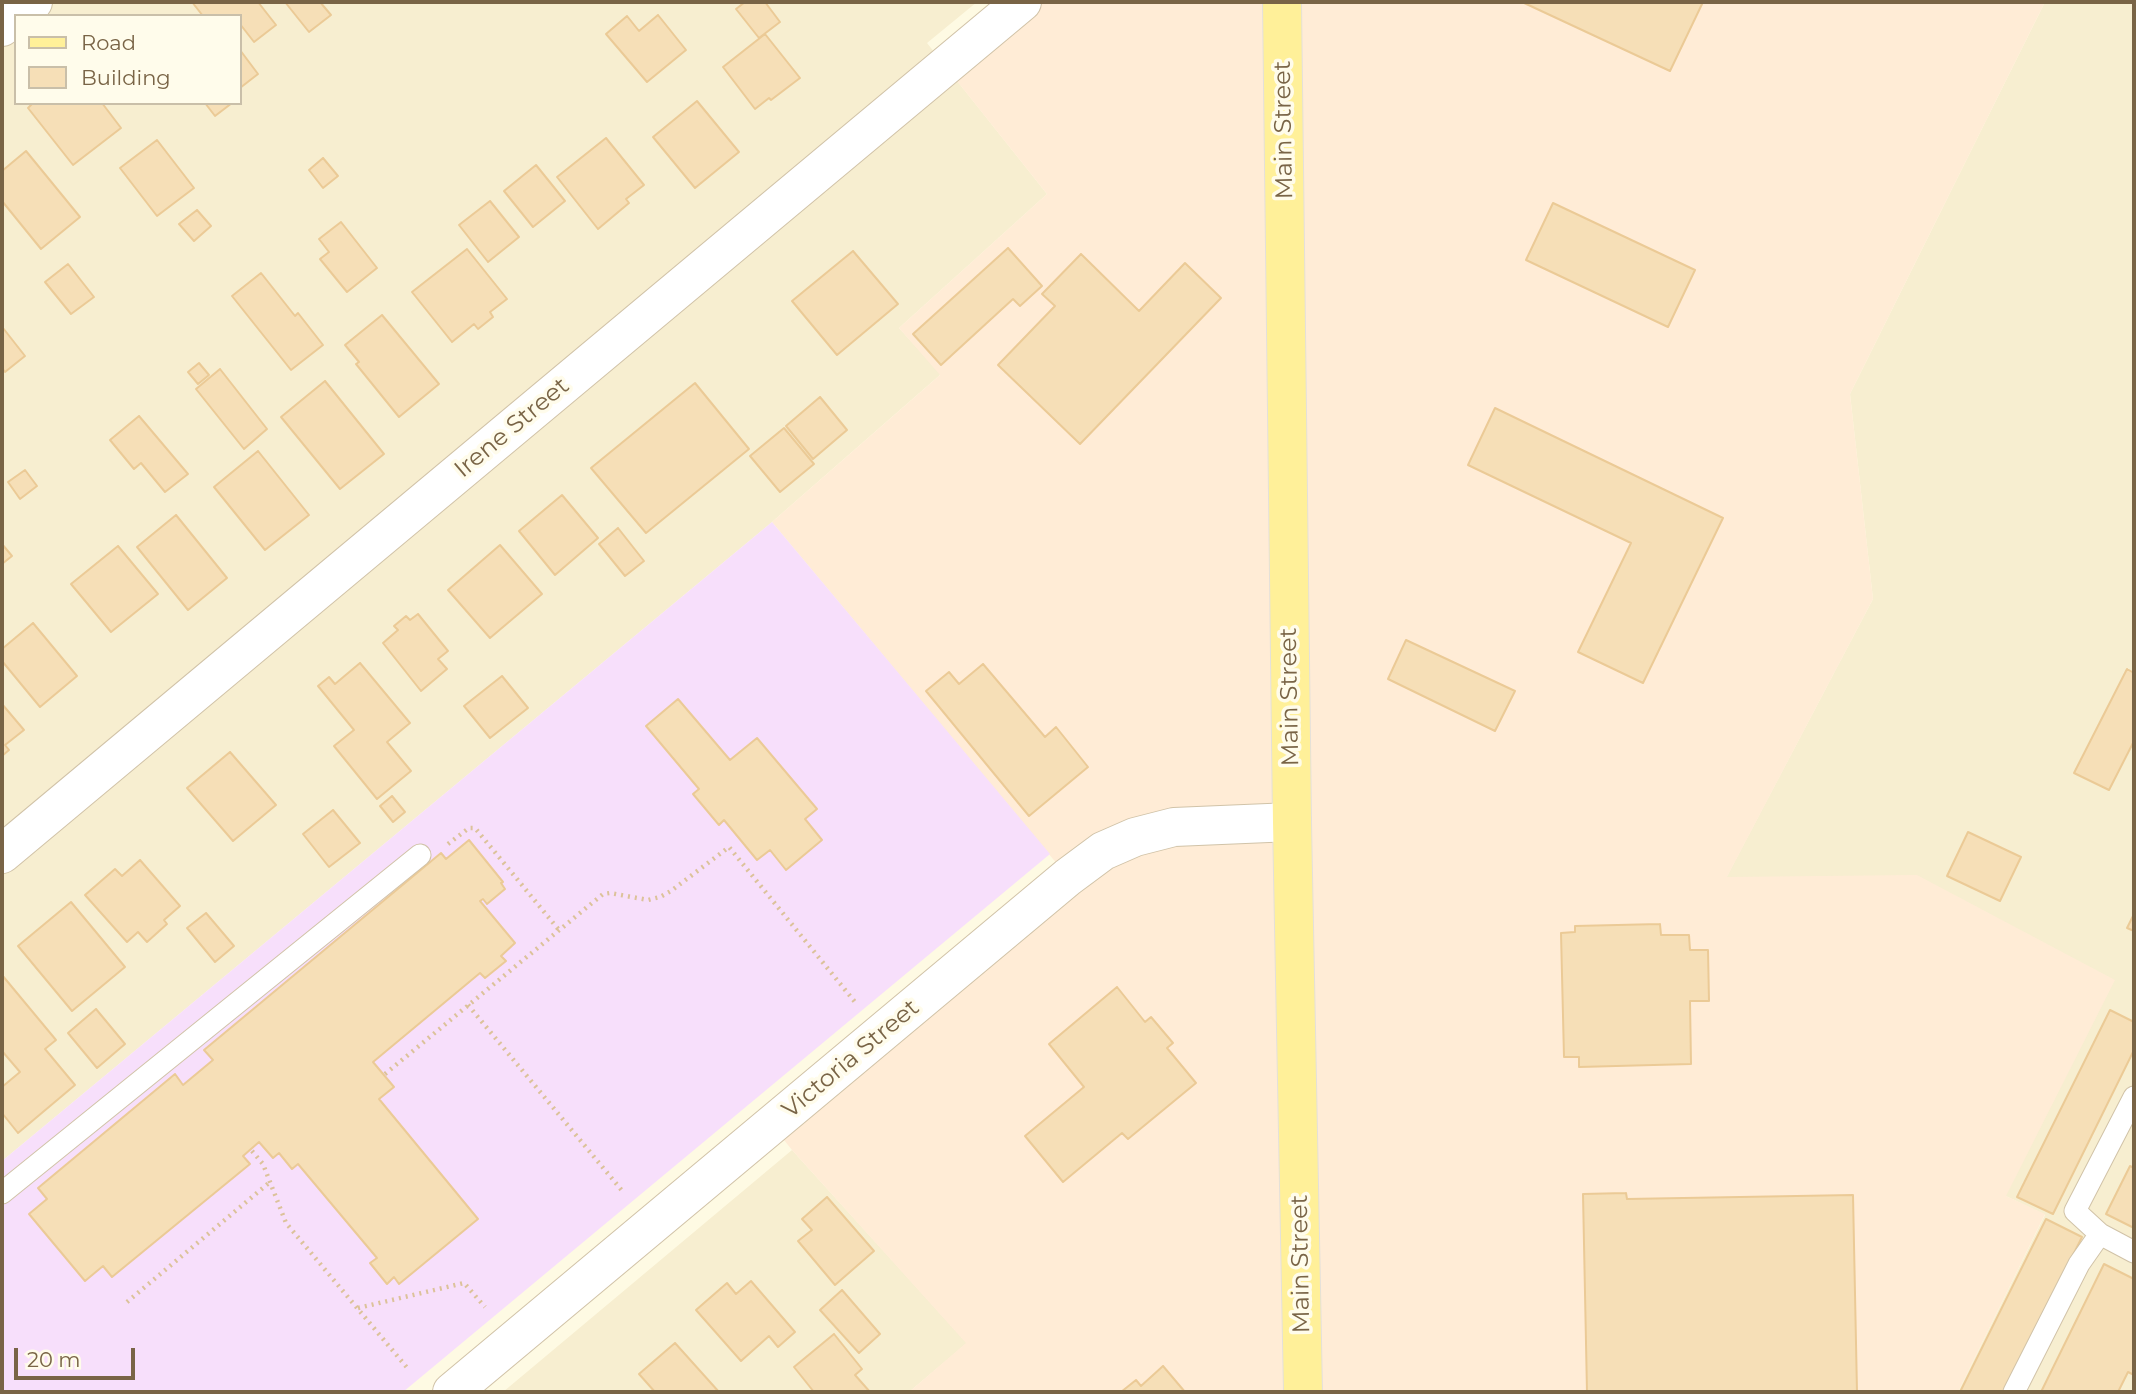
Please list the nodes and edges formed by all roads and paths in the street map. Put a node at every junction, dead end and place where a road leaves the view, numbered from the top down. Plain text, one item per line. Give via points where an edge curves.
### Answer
1 (33, 2) edge
2 (1022, 2) edge
3 (1282, 2) edge
4 (18, 14) edge
5 (1292, 822) junction
6 (2, 854) edge
7 (420, 855) joint
8 (559, 930) junction
9 (855, 1002) dead end
10 (468, 1005) junction
11 (385, 1074) dead end
12 (2134, 1097) edge
13 (252, 1151) dead end
14 (270, 1182) junction
15 (2, 1193) edge
16 (624, 1193) dead end
17 (2099, 1234) junction
18 (2134, 1252) edge
19 (127, 1303) dead end
20 (485, 1307) dead end
21 (358, 1308) junction
22 (409, 1370) dead end
23 (453, 1392) edge
24 (1303, 1392) edge
25 (2014, 1392) edge

1 - 4 street
2 - 6 street, Irene Street
3 - 5 main road, Main Street
5 - 23 street, Victoria Street via 1174,827 1103,851
5 - 24 main road, Main Street
7 - 8 path via 434,855 475,828
7 - 15 lane
8 - 9 path via 603,894 648,900 660,897 729,848
8 - 10 path
10 - 11 path
10 - 16 path
12 - 17 lane via 2075,1211
13 - 14 path
14 - 19 path
14 - 21 path via 286,1223
17 - 18 lane
17 - 25 lane
20 - 21 path via 464,1283
21 - 22 path

